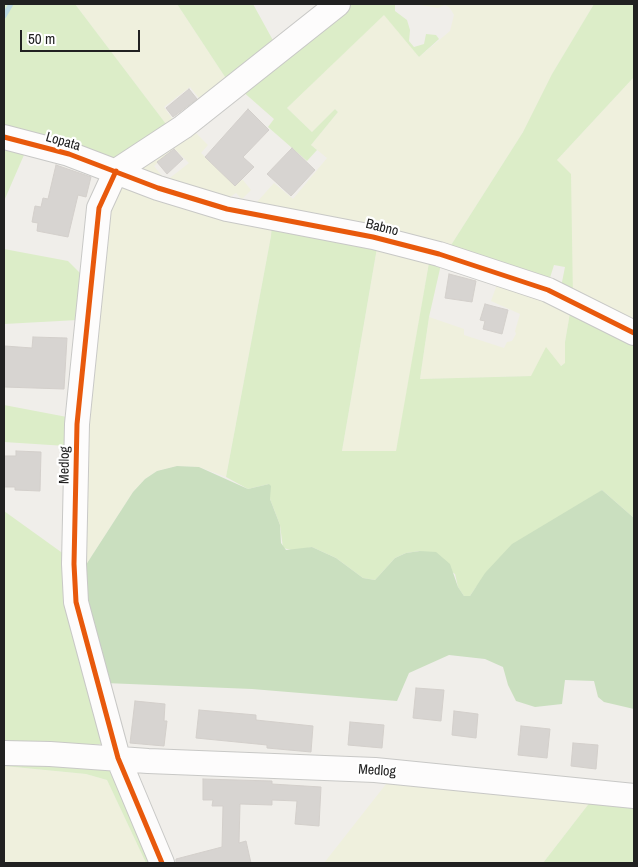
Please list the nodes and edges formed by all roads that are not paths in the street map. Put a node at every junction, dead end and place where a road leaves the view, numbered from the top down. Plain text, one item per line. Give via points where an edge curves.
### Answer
1 (338, 4) edge
2 (4, 136) edge
3 (116, 171) junction
4 (634, 333) edge
5 (4, 754) edge
6 (118, 758) junction
7 (634, 796) edge
8 (162, 863) edge

1 - 3 street via 183,127
2 - 3 street, Lopata via 70,154
3 - 4 street, Babno via 227,209 356,233 439,254 548,290
3 - 6 street, Medlog via 99,208 91,279 77,424 74,564 76,602
5 - 6 street, Medlog
6 - 7 street, Medlog via 375,770
6 - 8 street

